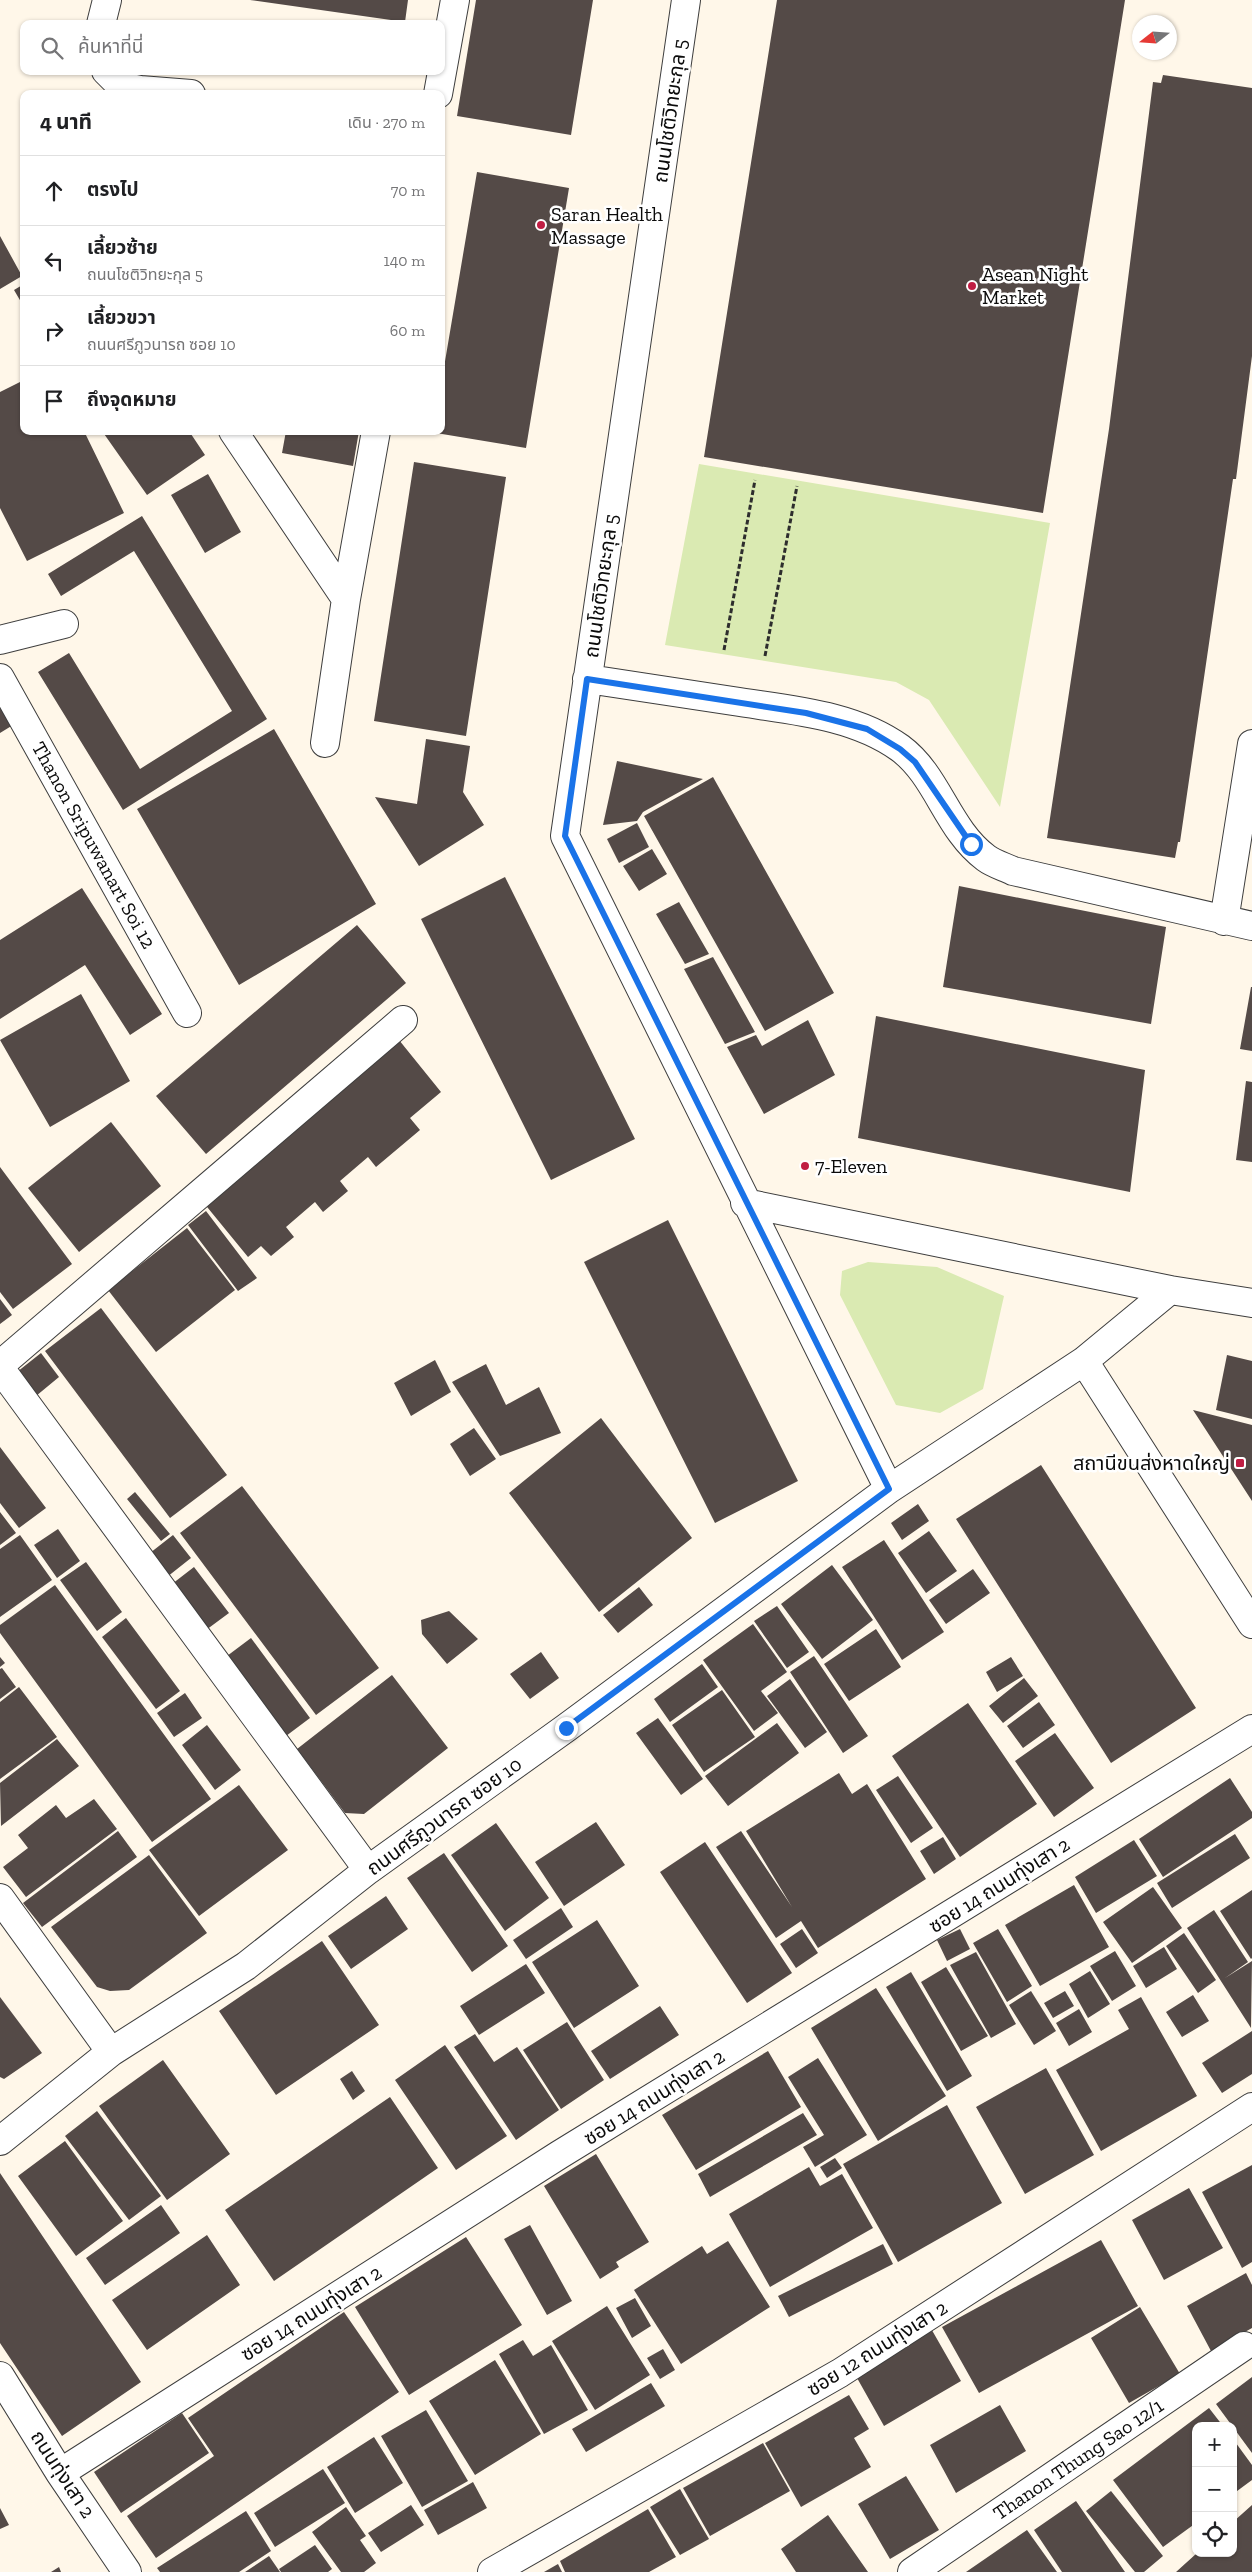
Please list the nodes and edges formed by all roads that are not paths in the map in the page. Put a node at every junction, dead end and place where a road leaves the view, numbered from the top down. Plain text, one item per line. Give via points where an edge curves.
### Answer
1 (107, 0) edge
2 (455, 0) edge
3 (686, 0) edge
4 (103, 20) edge
5 (445, 55) edge
6 (110, 75) edge
7 (441, 75) edge
8 (140, 90) edge
9 (439, 90) edge
10 (236, 435) edge
11 (375, 435) edge
12 (346, 599) junction
13 (64, 624) dead end
14 (0, 640) edge
15 (0, 678) edge
16 (587, 679) junction
17 (326, 743) dead end
18 (1252, 744) edge
19 (1224, 921) junction
20 (1252, 926) edge
21 (187, 1013) dead end
22 (403, 1020) dead end
23 (745, 1204) junction
24 (1170, 1290) junction
25 (1252, 1303) edge
26 (1084, 1361) junction
27 (0, 1366) edge
28 (889, 1489) junction
29 (1252, 1624) edge
30 (1252, 1729) edge
31 (368, 1870) junction
32 (0, 1898) edge
33 (111, 2052) junction
34 (1252, 2108) edge
35 (0, 2141) edge
36 (1244, 2346) dead end
37 (0, 2376) edge
38 (60, 2472) junction
39 (127, 2572) edge
40 (492, 2572) edge
41 (912, 2572) edge

1 - 4 street
2 - 5 street
3 - 16 street, ถนนโชติวิทยะกุล 5
6 - 8 street via 121,86
7 - 9 street
10 - 12 street
11 - 12 street
12 - 17 street
13 - 14 street
15 - 21 street, Thanon Sripuwanart Soi 12
16 - 19 street via 806,713 867,729 915,762 953,822 987,859 1013,871
16 - 23 street, ถนนโชติวิทยะกุล 5 via 565,836
18 - 19 street
19 - 20 street
22 - 27 street
23 - 24 street
23 - 28 street, ถนนโชติวิทยะกุล 5
24 - 25 street
24 - 26 street, ถนนศรีภูวนารถ ซอย 10
26 - 28 street, ถนนศรีภูวนารถ ซอย 10
26 - 29 street
27 - 31 street
28 - 31 street, ถนนศรีภูวนารถ ซอย 10
30 - 38 street, ซอย 14 ถนนทุ่งเสา 2 via 559,2155
31 - 33 street, ถนนศรีภูวนารถ ซอย 10 via 246,1966
32 - 33 street
33 - 35 street, ถนนศรีภูวนารถ ซอย 10
34 - 40 street, ซอย 12 ถนนทุ่งเสา 2 via 840,2373
36 - 41 street, Thanon Thung Sao 12/1
37 - 38 street, ถนนทุ่งเสา 2
38 - 39 street, ถนนทุ่งเสา 2

